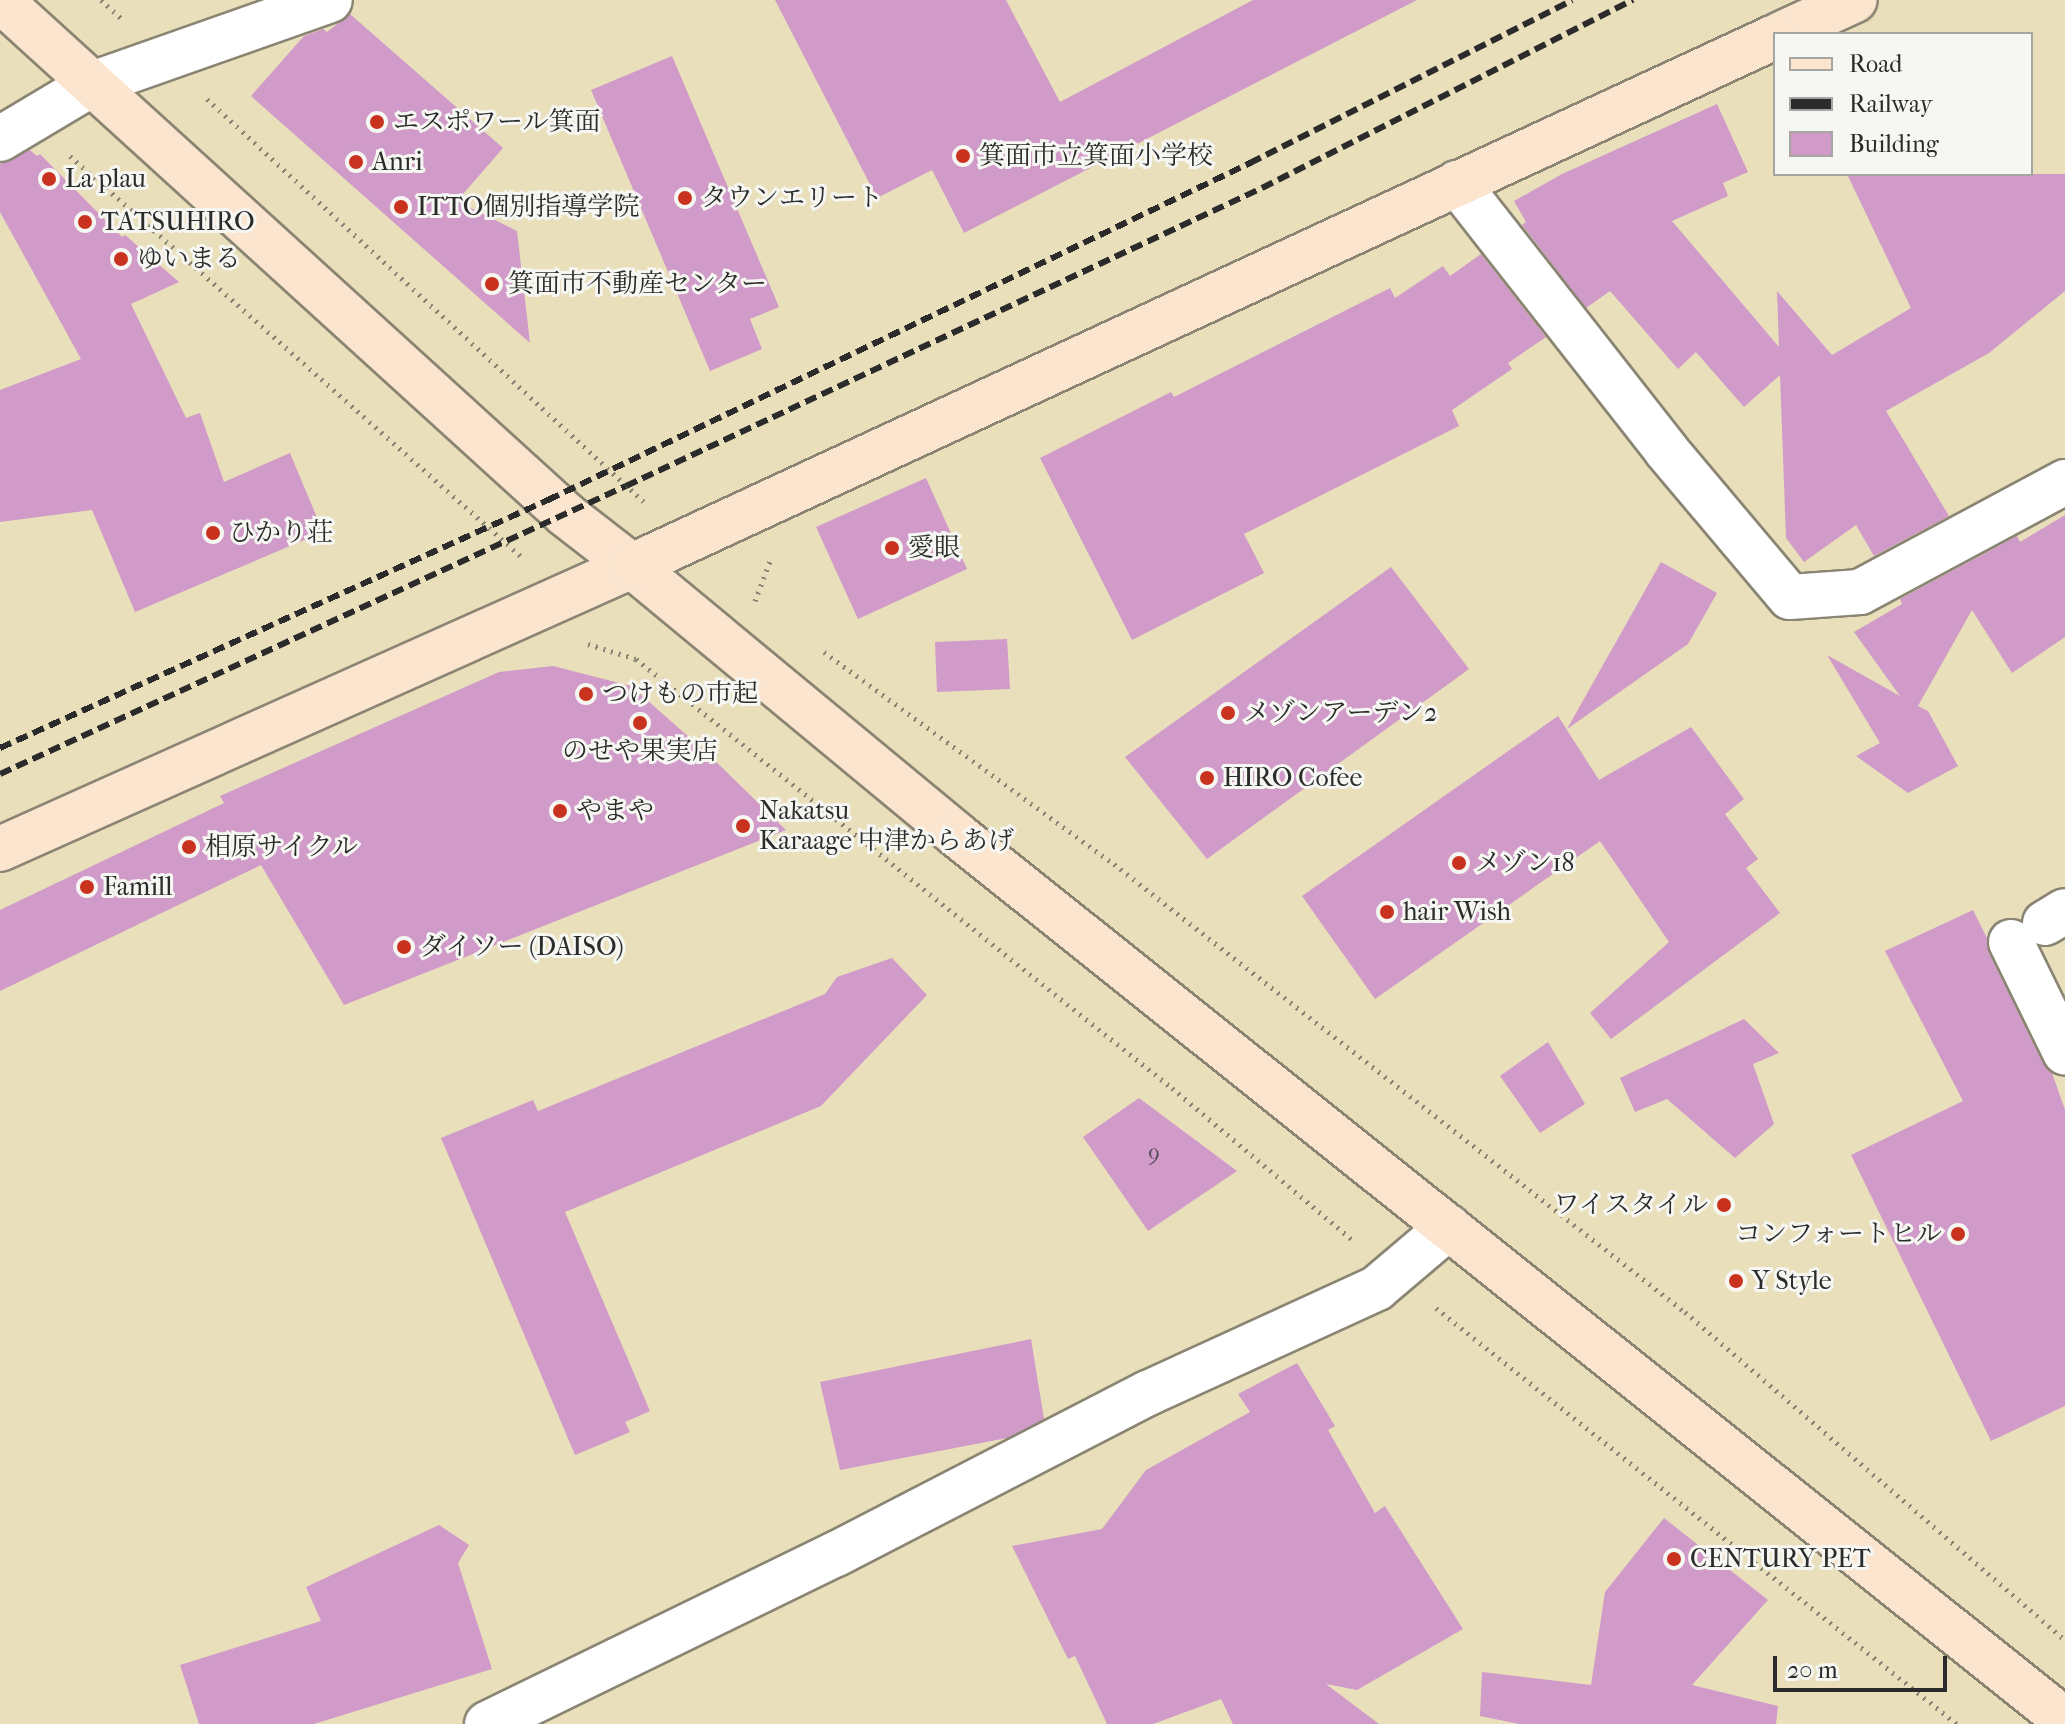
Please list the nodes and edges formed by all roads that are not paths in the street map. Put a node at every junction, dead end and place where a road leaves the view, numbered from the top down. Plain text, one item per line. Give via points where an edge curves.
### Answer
1 (0, 0) edge
2 (330, 0) edge
3 (1855, 0) edge
4 (231, 16) edge
5 (1785, 32) edge
6 (1773, 38) edge
7 (92, 84) junction
8 (15, 130) edge
9 (1457, 183) junction
10 (2065, 482) edge
11 (632, 566) junction
12 (0, 849) edge
13 (2040, 925) edge
14 (2065, 1052) edge
15 (1449, 1227) junction
16 (2065, 1720) edge
17 (487, 1724) edge

1 - 7 street
2 - 4 street
3 - 5 street
4 - 7 street via 164,59
6 - 9 street
7 - 8 street
7 - 11 street via 548,500
9 - 10 street via 1666,450 1790,597 1860,592
9 - 11 street
11 - 12 street
11 - 15 street via 957,835
13 - 14 street
15 - 16 street
15 - 17 street via 1377,1288 1148,1393 836,1554

